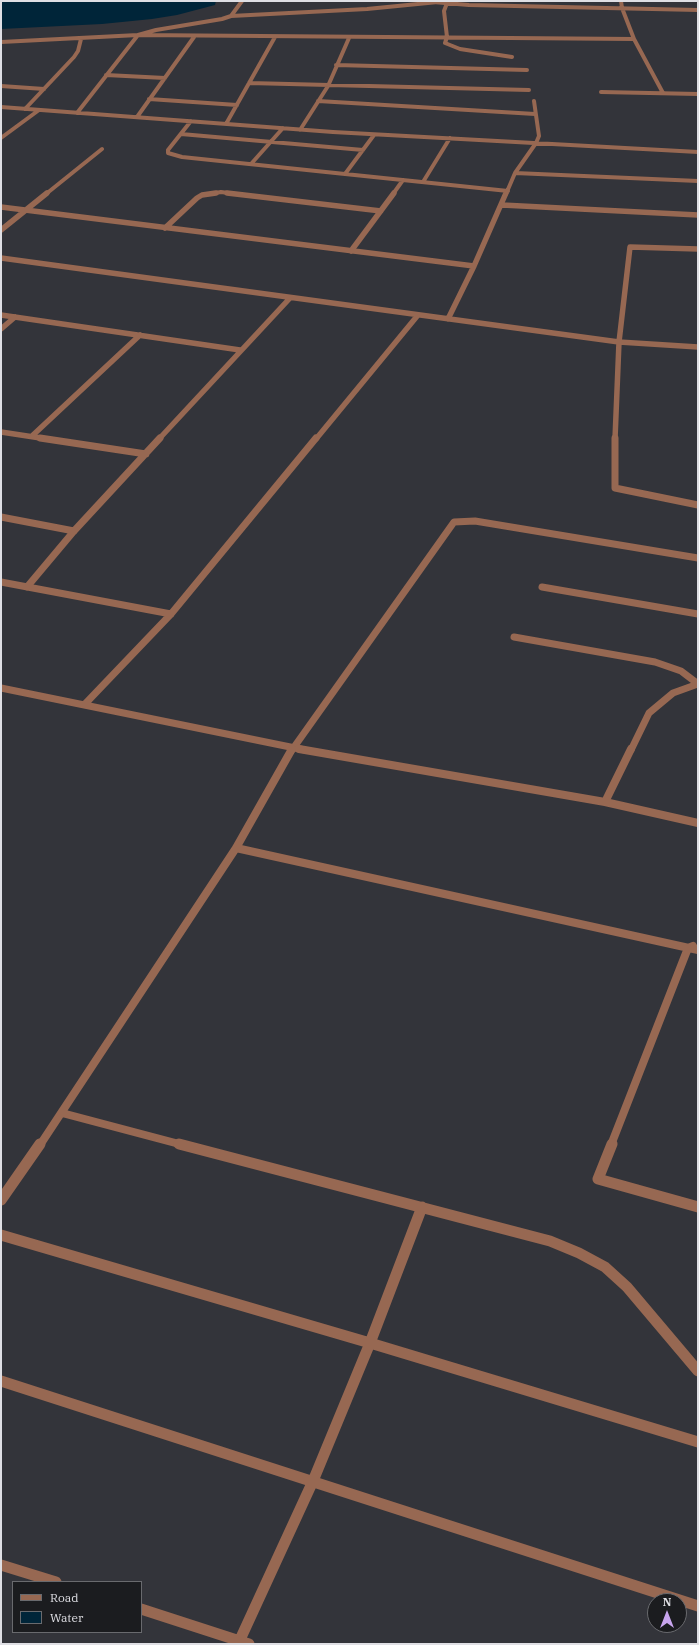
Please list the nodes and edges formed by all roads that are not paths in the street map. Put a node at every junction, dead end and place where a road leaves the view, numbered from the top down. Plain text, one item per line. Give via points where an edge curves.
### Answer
1 (242, 1) edge
2 (622, 1) edge
3 (446, 2) edge
4 (622, 8) junction
5 (698, 10) edge
6 (231, 16) junction
7 (138, 36) junction
8 (194, 37) junction
9 (275, 37) junction
10 (447, 37) junction
11 (349, 38) junction
12 (81, 39) junction
13 (634, 39) junction
14 (1, 42) edge
15 (512, 57) dead end
16 (336, 65) junction
17 (527, 70) dead end
18 (106, 75) junction
19 (165, 78) junction
20 (249, 83) junction
21 (1, 86) edge
22 (328, 86) junction
23 (44, 89) junction
24 (529, 90) dead end
25 (601, 92) dead end
26 (663, 93) junction
27 (698, 94) edge
28 (149, 100) junction
29 (318, 101) junction
30 (534, 101) dead end
31 (237, 105) junction
32 (1, 107) edge
33 (25, 109) junction
34 (39, 110) junction
35 (77, 113) junction
36 (535, 114) junction
37 (137, 117) junction
38 (191, 121) junction
39 (226, 124) junction
40 (283, 128) junction
41 (300, 130) junction
42 (181, 134) junction
43 (374, 134) junction
44 (1, 138) edge
45 (450, 138) junction
46 (271, 142) junction
47 (536, 144) junction
48 (102, 149) dead end
49 (363, 150) junction
50 (698, 152) edge
51 (251, 164) junction
52 (515, 173) junction
53 (345, 174) junction
54 (403, 180) junction
55 (423, 182) junction
56 (698, 182) edge
57 (508, 191) junction
58 (502, 205) junction
59 (1, 207) edge
60 (26, 211) junction
61 (381, 211) junction
62 (698, 215) edge
63 (165, 228) junction
64 (1, 230) edge
65 (698, 249) edge
66 (351, 252) junction
67 (1, 258) edge
68 (474, 266) junction
69 (290, 298) junction
70 (1, 315) edge
71 (418, 315) junction
72 (15, 317) junction
73 (448, 319) junction
74 (1, 329) edge
75 (140, 335) junction
76 (619, 342) junction
77 (698, 347) edge
78 (240, 350) junction
79 (1, 432) edge
80 (32, 436) junction
81 (146, 454) junction
82 (698, 505) edge
83 (1, 517) edge
84 (74, 531) junction
85 (698, 558) edge
86 (1, 582) edge
87 (27, 587) junction
88 (542, 587) dead end
89 (171, 614) junction
90 (698, 614) edge
91 (514, 637) dead end
92 (698, 684) edge
93 (1, 688) edge
94 (85, 704) junction
95 (293, 748) junction
96 (605, 802) junction
97 (698, 823) edge
98 (236, 848) junction
99 (698, 945) edge
100 (693, 949) edge
101 (62, 1114) junction
102 (1, 1200) edge
103 (422, 1207) junction
104 (698, 1207) edge
105 (1, 1235) edge
106 (370, 1343) junction
107 (698, 1371) edge
108 (1, 1381) edge
109 (698, 1442) edge
110 (313, 1482) junction
111 (1, 1564) edge
112 (53, 1581) edge
113 (698, 1606) edge
114 (142, 1609) edge
115 (242, 1643) edge

1 - 6 street
2 - 4 street
3 - 4 street
3 - 6 street
3 - 10 street via 444,11
4 - 5 street
4 - 13 street
6 - 7 street via 156,30
7 - 8 street
7 - 12 street
7 - 18 street
8 - 9 street
8 - 19 street
9 - 11 street
9 - 20 street
10 - 11 street
10 - 13 street
10 - 15 street via 445,43 454,47
11 - 16 street
12 - 14 street
12 - 23 street via 74,57
13 - 26 street
16 - 17 street
16 - 22 street
18 - 19 street
18 - 35 street
19 - 28 street
20 - 22 street
20 - 31 street
21 - 23 street
22 - 24 street
22 - 29 street
23 - 33 street
25 - 26 street
26 - 27 street
28 - 31 street
28 - 37 street
29 - 36 street
29 - 41 street
30 - 36 street
31 - 39 street
32 - 33 street
33 - 34 street
34 - 35 street
34 - 44 street
35 - 37 street
36 - 47 street via 539,136
37 - 38 street
38 - 39 street
38 - 42 street
39 - 40 street
40 - 41 street
40 - 46 street
41 - 43 street
42 - 46 street
42 - 51 street via 168,153 182,157
43 - 45 street
43 - 49 street
45 - 47 street
45 - 55 street
46 - 49 street
46 - 51 street
47 - 50 street
47 - 52 street
48 - 60 street
49 - 53 street
51 - 53 street
52 - 56 street
52 - 57 street
53 - 54 street
54 - 55 street
54 - 61 street
55 - 57 street
57 - 58 street
58 - 62 street
58 - 68 street
59 - 60 street
60 - 63 street
60 - 64 street
61 - 63 street via 221,192 197,198
61 - 66 street
63 - 66 street
65 - 76 street via 630,247
66 - 68 street
67 - 69 street
68 - 73 street
69 - 71 street
69 - 78 street
70 - 72 street
71 - 73 street
71 - 89 street
72 - 74 street
72 - 75 street
73 - 76 street
75 - 78 street
75 - 80 street
76 - 77 street
76 - 82 street via 615,488
78 - 81 street
79 - 80 street
80 - 81 street
81 - 84 street
83 - 84 street
84 - 87 street
85 - 95 street via 475,521 454,522
86 - 87 street
87 - 89 street
88 - 90 street
89 - 94 street
91 - 92 street via 655,662 680,671
92 - 96 street via 673,693 649,713
93 - 94 street
94 - 95 street
95 - 96 street
95 - 98 street
96 - 97 street
98 - 100 street
98 - 101 street
99 - 100 street
100 - 104 street via 598,1179
101 - 102 street
101 - 103 street
103 - 106 street
103 - 107 street via 550,1241 605,1267 627,1287
105 - 106 street
106 - 109 street
106 - 110 street
108 - 110 street
110 - 113 street
110 - 115 street
111 - 112 street
114 - 115 street

